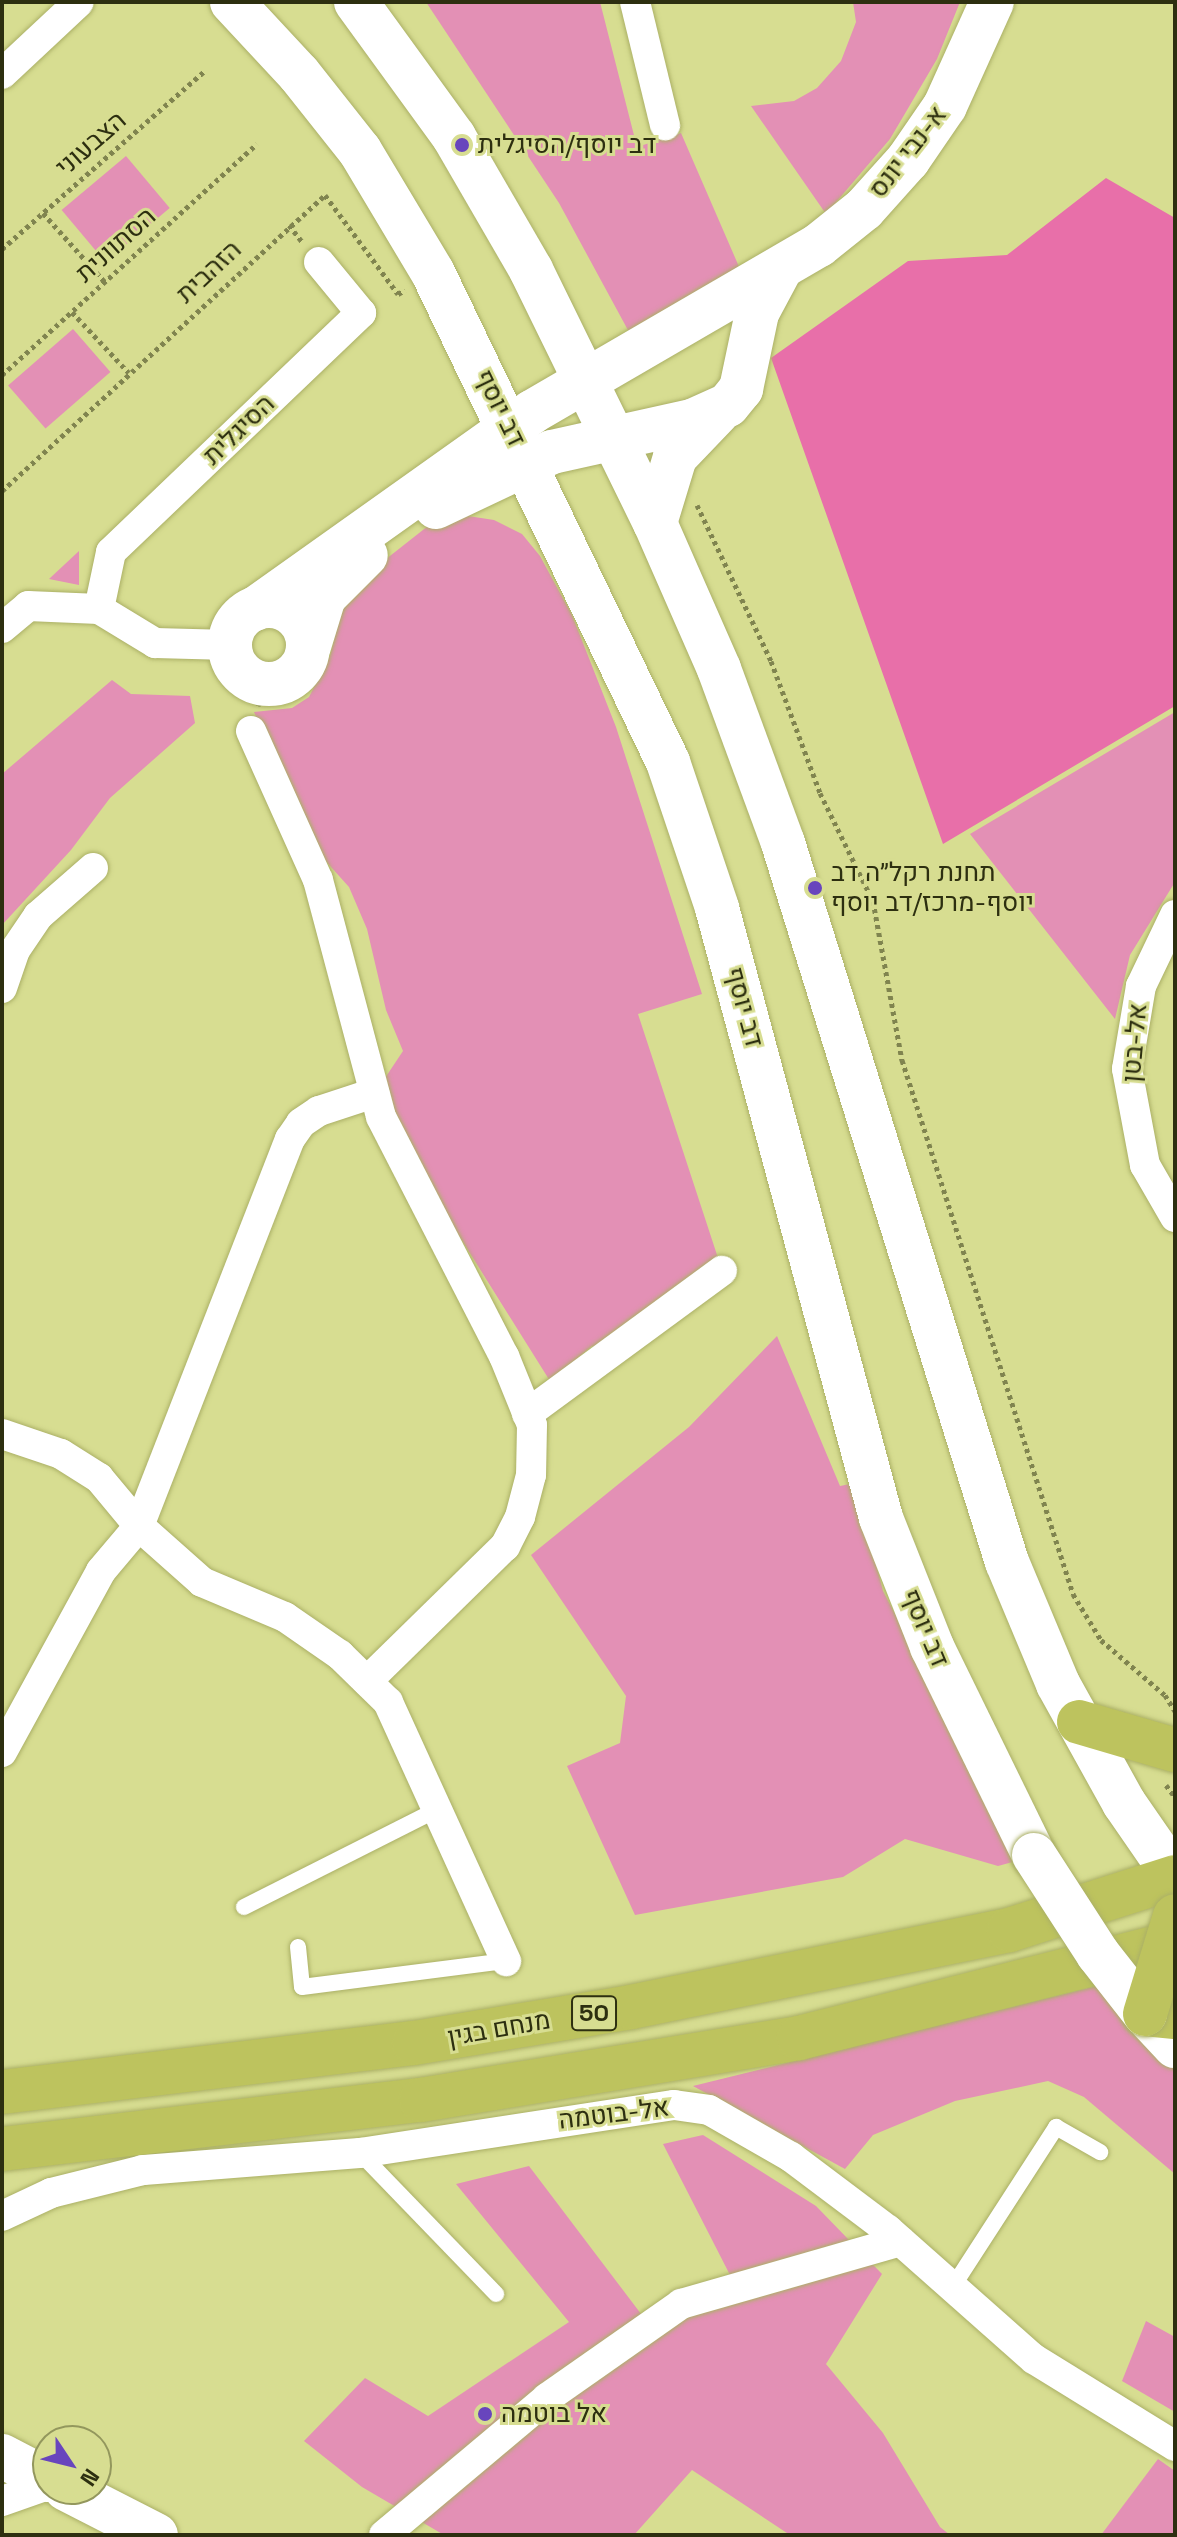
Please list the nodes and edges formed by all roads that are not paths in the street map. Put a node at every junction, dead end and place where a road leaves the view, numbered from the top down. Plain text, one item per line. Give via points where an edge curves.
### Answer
1 (79, 2) edge
2 (232, 2) edge
3 (356, 2) edge
4 (635, 2) edge
5 (992, 2) edge
6 (2, 74) edge
7 (665, 125) dead end
8 (319, 262) dead end
9 (781, 268) junction
10 (694, 318) junction
11 (746, 361) junction
12 (586, 380) junction
13 (718, 412) junction
14 (613, 435) junction
15 (517, 445) junction
16 (446, 500) junction
17 (555, 522) junction
18 (655, 523) junction
19 (99, 609) junction
20 (255, 609) junction
21 (2, 628) edge
22 (230, 645) junction
23 (309, 646) junction
24 (251, 731) dead end
25 (93, 868) dead end
26 (1175, 915) edge
27 (2, 988) edge
28 (374, 1093) junction
29 (1175, 1217) edge
30 (722, 1271) dead end
31 (527, 1414) junction
32 (2, 1434) edge
33 (139, 1526) junction
34 (367, 1681) junction
35 (1079, 1722) junction
36 (2, 1752) edge
37 (1170, 1767) edge
38 (438, 1809) junction
39 (1175, 1877) edge
40 (244, 1907) dead end
41 (1175, 1916) edge
42 (1175, 1943) edge
43 (298, 1947) dead end
44 (506, 1961) joint
45 (1160, 2015) edge
46 (1175, 2046) edge
47 (2, 2092) edge
48 (2, 2149) edge
49 (1100, 2152) dead end
50 (360, 2153) junction
51 (2, 2216) edge
52 (900, 2241) junction
53 (952, 2288) junction
54 (496, 2294) dead end
55 (1175, 2446) edge
56 (2, 2456) edge
57 (32, 2473) edge
58 (32, 2489) edge
59 (2, 2501) edge
60 (97, 2505) edge
61 (156, 2535) edge
62 (384, 2535) edge

1 - 6 street
2 - 15 main road, דב יוסף via 360,151 433,273
3 - 12 main road via 454,137 531,270
4 - 7 street
5 - 9 main road, א-נבי יונס via 945,106 908,160 864,209
8 - 19 street, הסיגלית via 361,313 111,552
9 - 10 main road, א-נבי יונס
9 - 11 main road, א-נבי יונס via 757,313
10 - 11 main road via 728,334
10 - 12 main road, א-נבי יונס
11 - 13 main road, א-נבי יונס via 741,389
12 - 14 main road
12 - 15 main road, א-נבי יונס
13 - 14 main road
13 - 18 main road, א-נבי יונס via 689,438 673,462
14 - 15 main road
14 - 18 main road
15 - 16 main road
15 - 17 main road, דב יוסף
15 - 20 main road
16 - 17 main road via 515,505
16 - 23 main road via 340,576 324,597
17 - 45 main road, דב יוסף, bridge via 668,762 717,908 881,1518 932,1647 1034,1855 1098,1954
18 - 35 main road via 725,683 773,813 1007,1562
19 - 21 street via 28,606
19 - 22 street via 118,626 155,643
20 - 22 main road via 240,620
20 - 23 main road via 277,607 296,616
22 - 23 main road via 240,671 265,684 295,675
24 - 28 street via 318,880
25 - 27 street via 38,916 15,950
26 - 29 street, אל-בטן via 1141,986 1127,1069 1145,1165
28 - 31 street via 381,1117 449,1245
28 - 33 street via 319,1111 290,1139
30 - 31 street
31 - 34 street via 532,1425 531,1475 520,1517 505,1546
32 - 33 street via 61,1454 99,1478
33 - 34 street via 202,1582 285,1617
33 - 36 street via 101,1571
34 - 38 street via 388,1702
35 - 37 highway
35 - 39 main road via 1124,1803
38 - 40 lane
38 - 44 street
39 - 47 highway, מנחם בגין / 50 via 1009,1930 631,2007 414,2043
41 - 45 highway, bridge
42 - 48 highway, 50 via 799,2038 421,2100
43 - 44 lane via 302,1987
45 - 46 main road, דב יוסף
49 - 53 lane via 1056,2127
50 - 51 street, אל-בוטמה via 143,2170 51,2193
50 - 52 street, אל-בוטמה via 674,2105 709,2110 791,2157
50 - 54 lane
52 - 53 street, אל-בוטמה
52 - 62 street via 681,2304 547,2398
53 - 55 street, אל-בוטמה via 1034,2359
56 - 57 main road
58 - 59 street
60 - 61 main road

